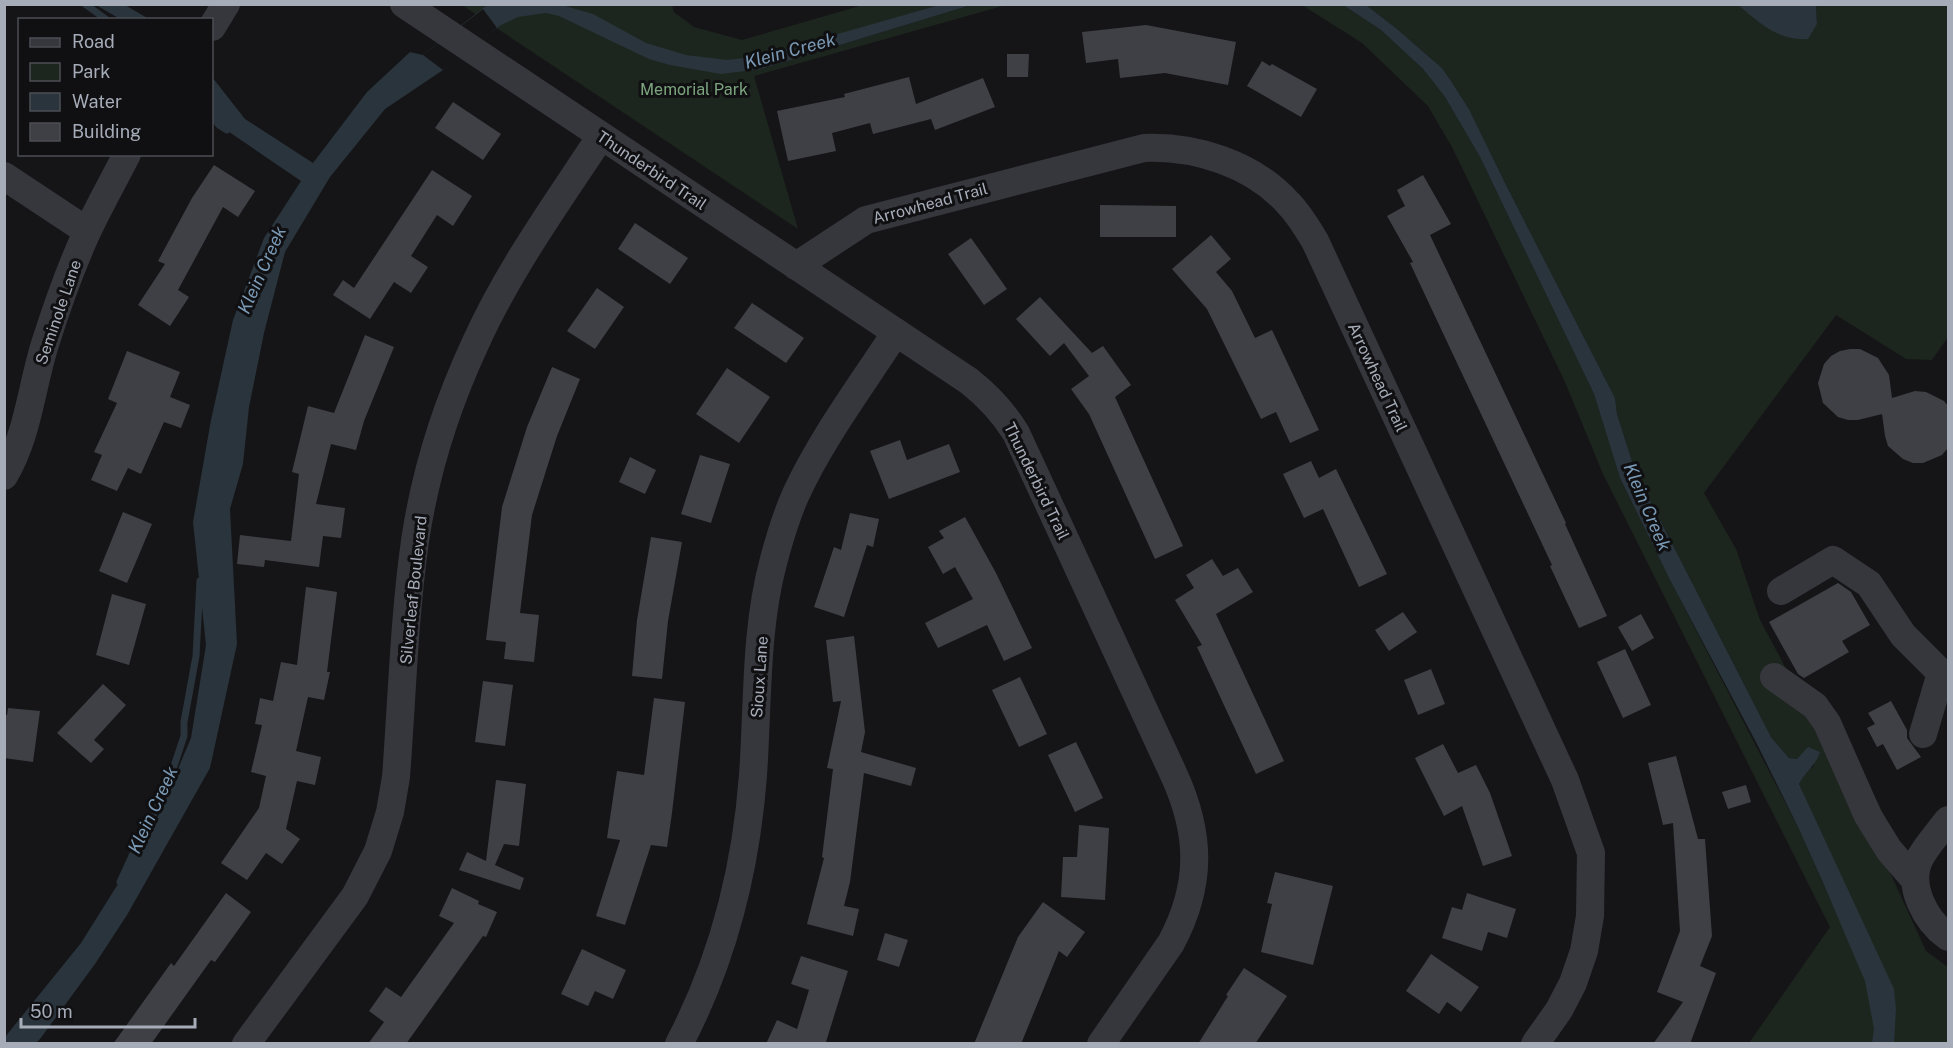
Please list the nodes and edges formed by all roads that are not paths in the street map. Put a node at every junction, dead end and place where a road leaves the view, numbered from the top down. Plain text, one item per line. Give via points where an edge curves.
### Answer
1 (226, 4) edge
2 (404, 4) edge
3 (213, 25) edge
4 (601, 136) junction
5 (127, 156) edge
6 (4, 176) edge
7 (87, 231) junction
8 (796, 266) junction
9 (896, 332) junction
10 (4, 476) edge
11 (1781, 591) dead end
12 (1945, 670) edge
13 (1773, 677) dead end
14 (1923, 734) dead end
15 (1948, 819) edge
16 (1915, 880) junction
17 (1948, 937) edge
18 (246, 1044) edge
19 (679, 1044) edge
20 (1101, 1044) edge
21 (1535, 1044) edge

1 - 3 street
2 - 4 street, Thunderbird Trail
4 - 8 street, Thunderbird Trail
4 - 18 street, Silverleaf Boulevard via 522,256 475,342 446,415 415,540 396,777 378,850 355,896
5 - 7 street, Seminole Lane
6 - 7 street
7 - 10 street, Seminole Lane via 44,348 22,439
8 - 9 street, Thunderbird Trail
8 - 21 street, Arrowhead Trail via 866,220 1144,148 1163,147 1221,159 1248,172 1287,202 1320,252 1565,780 1591,853 1590,916 1584,951 1559,1011
9 - 19 street, Sioux Lane via 817,456 780,536 762,636 745,847 710,977
9 - 20 street, Thunderbird Trail via 989,397 1016,433 1188,810 1195,855 1185,912 1170,943
11 - 12 street via 1833,560 1869,584 1903,635
12 - 14 street
13 - 16 street via 1815,706 1827,723 1868,816
15 - 16 street via 1920,859
16 - 17 street via 1926,913

